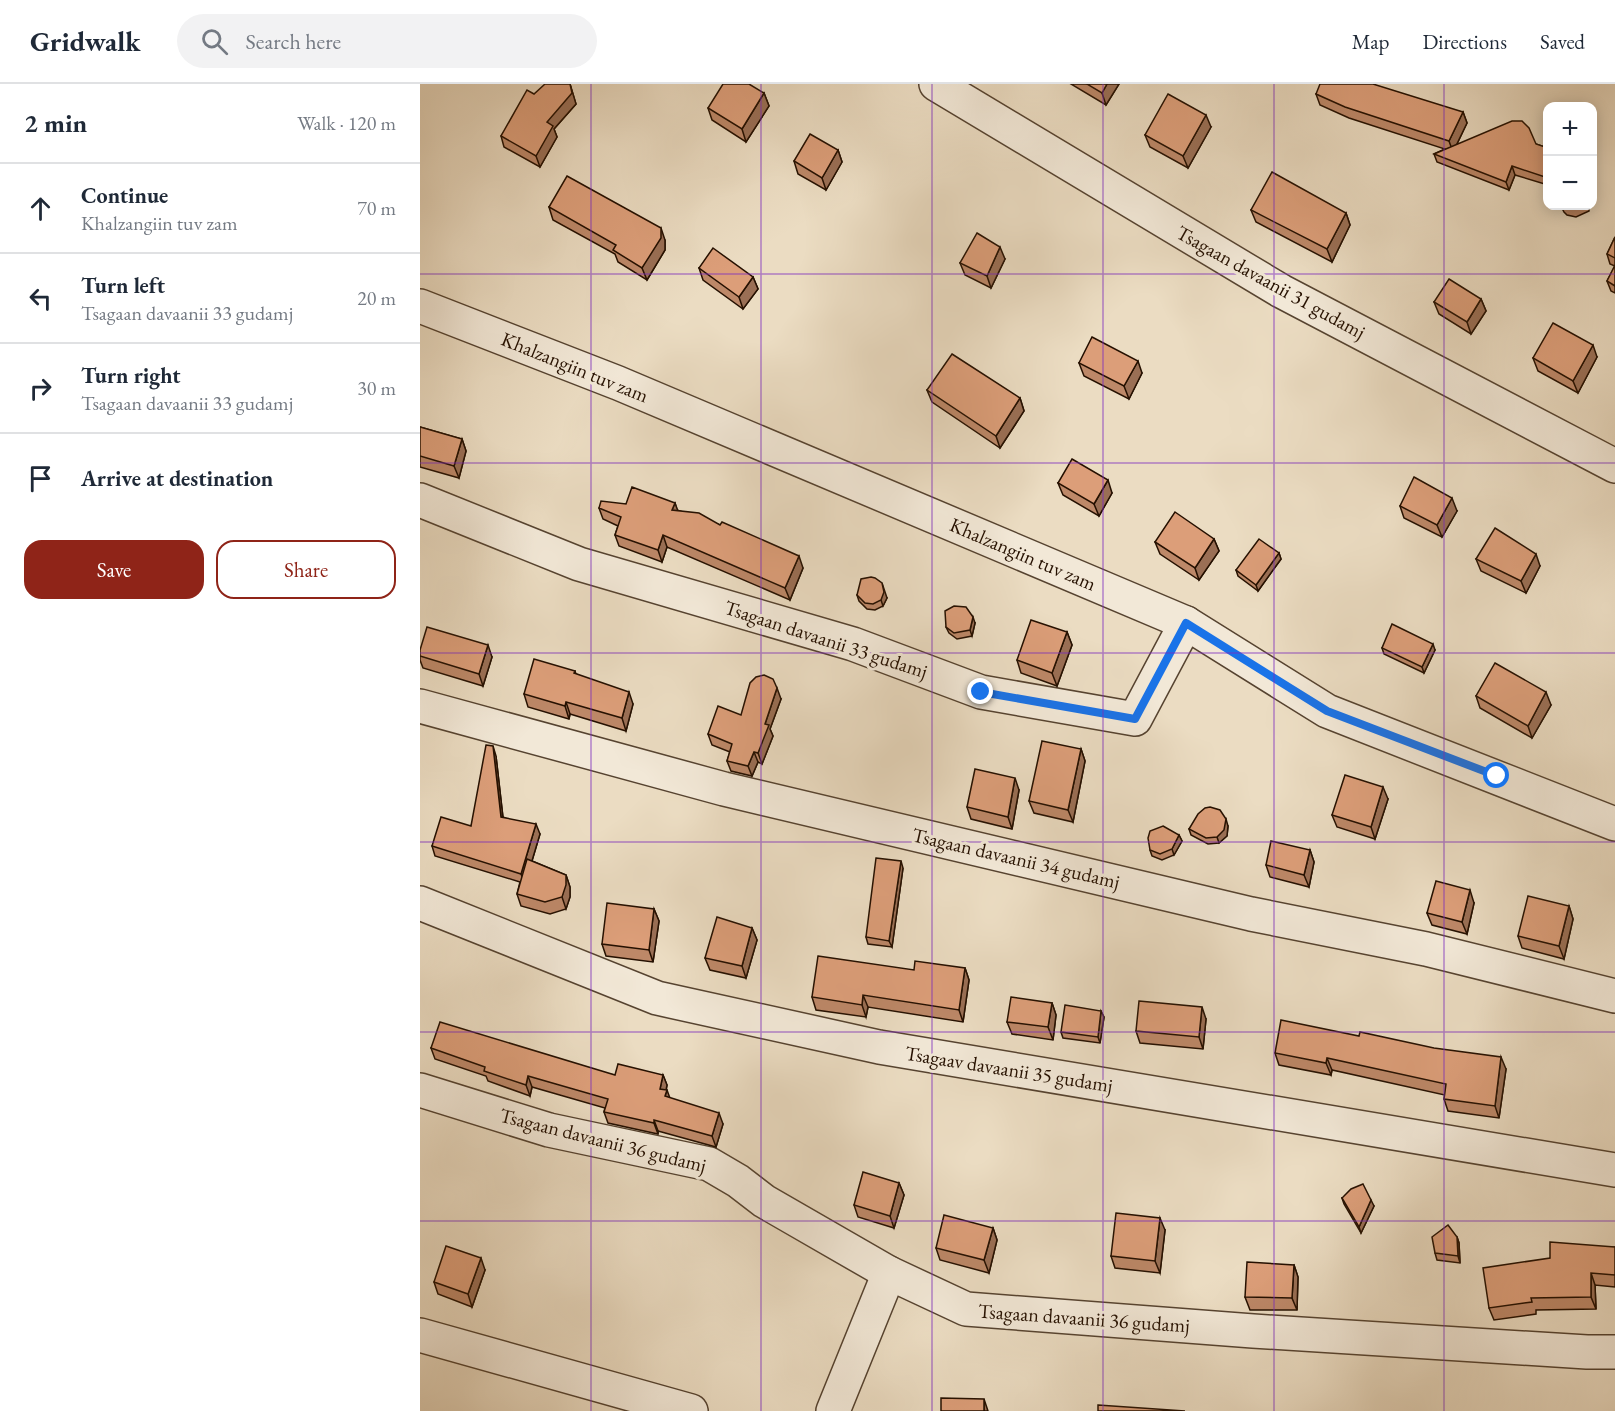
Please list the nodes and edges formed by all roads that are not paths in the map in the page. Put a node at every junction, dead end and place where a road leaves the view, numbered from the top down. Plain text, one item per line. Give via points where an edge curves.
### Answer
1 (936, 84) edge
2 (420, 306) edge
3 (1615, 466) edge
4 (420, 500) edge
5 (1186, 623) junction
6 (420, 706) edge
7 (1615, 824) edge
8 (420, 903) edge
9 (1615, 996) edge
10 (420, 1090) edge
11 (1615, 1170) edge
12 (889, 1273) junction
13 (420, 1335) edge
14 (1615, 1352) edge
15 (692, 1411) edge
16 (833, 1411) edge

1 - 3 street, Tsagaan davaanii 31 gudamj via 1281,291
2 - 5 street, Khalzangiin tuv zam via 618,383
4 - 5 street, Tsagaan davaanii 33 gudamj via 579,564 853,644 981,692 1135,719
5 - 7 street, Khalzangiin tuv zam via 1327,711
6 - 9 street, Tsagaan davaanii 34 gudamj via 724,789 1251,914 1426,949
8 - 11 street, Tsagaav davaanii 35 gudamj via 657,998 879,1047
10 - 12 street, Tsagaan davaanii 36 gudamj via 549,1130 709,1164 764,1201
12 - 14 street, Tsagaan davaanii 36 gudamj via 966,1309
12 - 16 street
13 - 15 street

